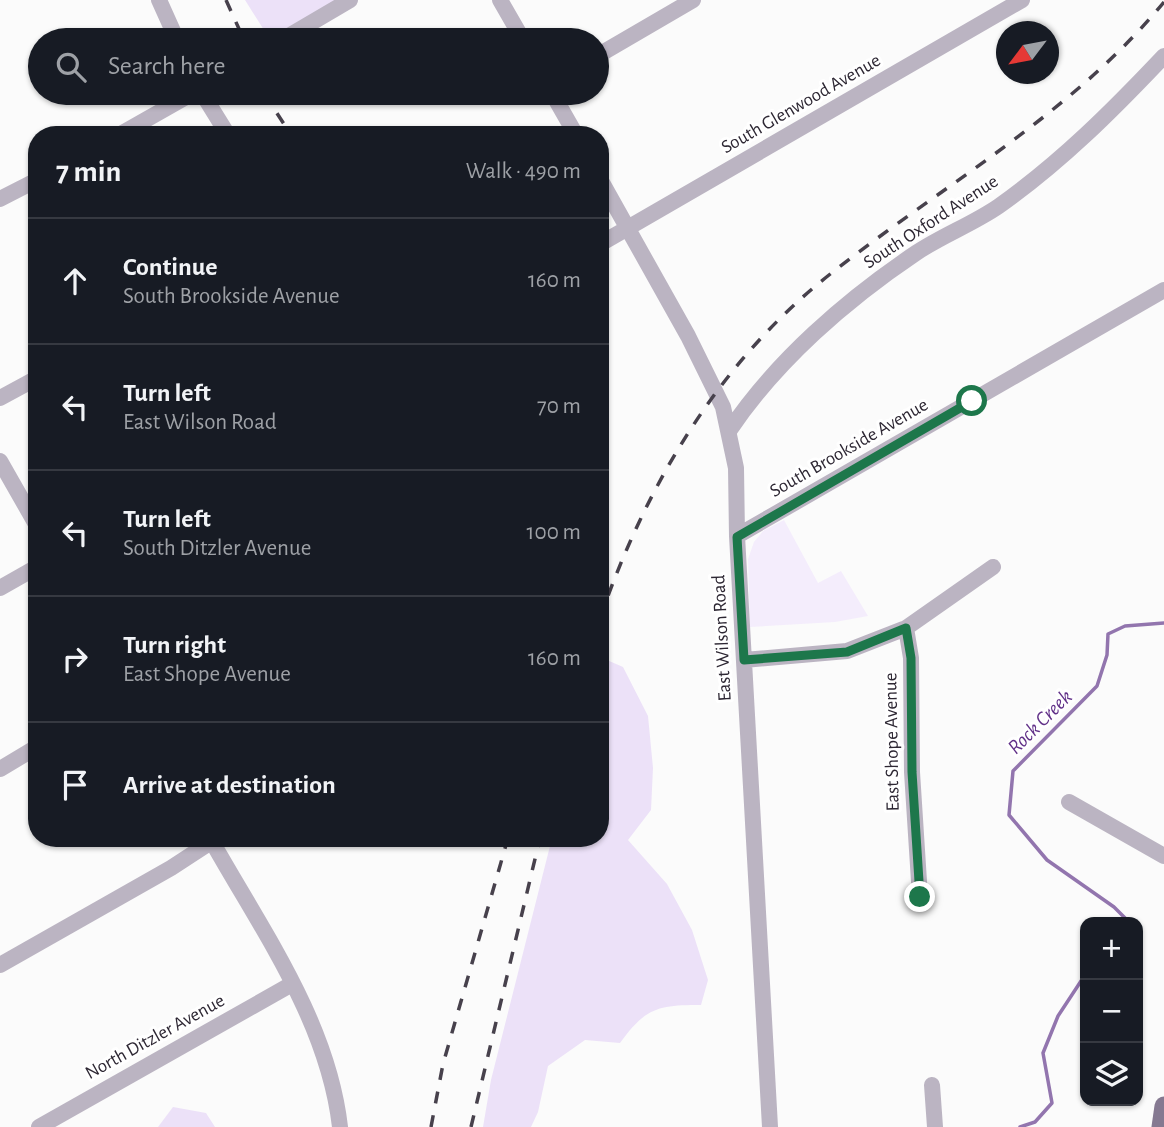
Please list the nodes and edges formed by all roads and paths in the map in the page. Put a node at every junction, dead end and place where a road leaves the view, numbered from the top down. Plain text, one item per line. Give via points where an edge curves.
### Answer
1 (159, 0) edge
2 (350, 0) edge
3 (500, 0) edge
4 (693, 0) edge
5 (1022, 0) edge
6 (172, 28) edge
7 (302, 28) edge
8 (516, 28) edge
9 (609, 49) edge
10 (1164, 56) edge
11 (172, 105) edge
12 (209, 105) edge
13 (559, 105) edge
14 (134, 126) edge
15 (222, 126) edge
16 (571, 126) edge
17 (28, 185) edge
18 (609, 195) edge
19 (0, 199) edge
20 (628, 228) junction
21 (609, 239) edge
22 (1164, 290) edge
23 (28, 383) edge
24 (0, 398) edge
25 (729, 431) junction
26 (0, 461) edge
27 (28, 510) edge
28 (737, 537) junction
29 (993, 567) dead end
30 (28, 572) edge
31 (0, 587) edge
32 (906, 628) junction
33 (744, 660) junction
34 (28, 752) edge
35 (0, 769) edge
36 (1069, 802) dead end
37 (202, 847) edge
38 (218, 847) edge
39 (1164, 856) edge
40 (920, 897) dead end
41 (0, 965) edge
42 (292, 984) junction
43 (932, 1085) dead end
44 (1164, 1106) edge
45 (39, 1127) edge
46 (340, 1127) edge
47 (771, 1127) edge
48 (935, 1127) edge
49 (1161, 1127) edge

1 - 6 street
2 - 7 street
3 - 8 street
4 - 9 street
5 - 20 street, South Glenwood Avenue
10 - 25 street, South Oxford Avenue via 1074,148 998,207 918,252 857,296 773,375
11 - 14 street
12 - 15 street
13 - 16 street
17 - 19 street
18 - 20 street, East Wilson Road
20 - 21 street, South Glenwood Avenue
20 - 25 street, East Wilson Road via 709,375
22 - 28 street, South Brookside Avenue
23 - 24 street
25 - 28 street, East Wilson Road via 736,468
26 - 27 street
28 - 33 street, East Wilson Road
29 - 32 street
30 - 31 street
32 - 33 street via 847,652
32 - 40 street, East Shope Avenue
33 - 47 street, East Wilson Road
34 - 35 street
36 - 39 street
37 - 41 street
38 - 42 street
42 - 45 street, North Ditzler Avenue
42 - 46 street via 325,1060
43 - 48 street
44 - 49 main road

